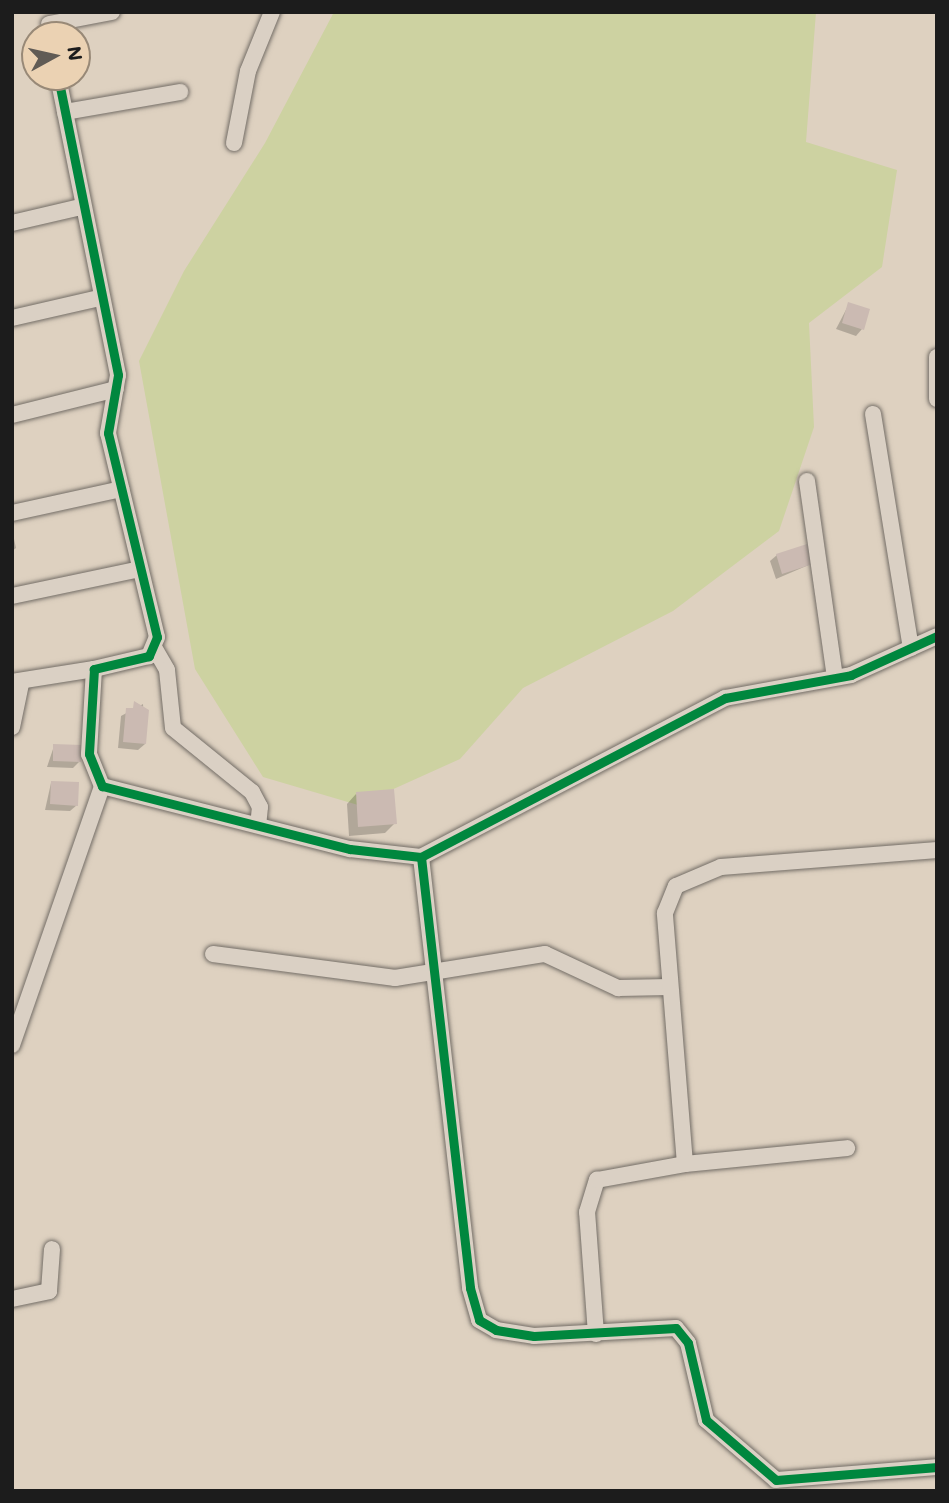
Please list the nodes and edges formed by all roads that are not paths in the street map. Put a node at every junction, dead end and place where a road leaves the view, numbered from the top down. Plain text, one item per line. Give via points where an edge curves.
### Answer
1 (112, 12) edge
2 (272, 12) edge
3 (65, 21) edge
4 (61, 91) edge
5 (180, 92) dead end
6 (65, 112) junction
7 (234, 143) dead end
8 (81, 208) junction
9 (12, 223) edge
10 (100, 298) junction
11 (12, 318) edge
12 (937, 357) edge
13 (116, 389) junction
14 (937, 399) edge
15 (873, 414) dead end
16 (12, 415) edge
17 (807, 481) dead end
18 (121, 489) junction
19 (12, 513) edge
20 (140, 569) junction
21 (12, 596) edge
22 (937, 636) edge
23 (911, 648) junction
24 (155, 649) junction
25 (94, 669) junction
26 (835, 677) junction
27 (17, 683) edge
28 (12, 727) edge
29 (102, 786) junction
30 (258, 825) junction
31 (937, 850) edge
32 (421, 857) junction
33 (213, 954) dead end
34 (434, 974) junction
35 (670, 987) junction
36 (12, 1045) edge
37 (847, 1148) dead end
38 (685, 1164) junction
39 (51, 1249) dead end
40 (12, 1299) edge
41 (596, 1334) junction
42 (937, 1467) edge
43 (782, 1486) edge

1 - 3 street
2 - 7 street via 248,71
4 - 6 street
5 - 6 street
6 - 8 street
8 - 9 street
8 - 10 street
10 - 11 street
10 - 13 street
12 - 14 street
13 - 16 street
13 - 18 street via 106,422
15 - 23 street
17 - 26 street
18 - 19 street
18 - 20 street
20 - 21 street
20 - 24 street via 157,629
22 - 23 street
23 - 26 street
24 - 25 street via 144,659
24 - 30 street via 167,670 173,728 252,792 260,807
25 - 27 street
25 - 29 street via 89,754
26 - 32 street via 725,698
27 - 28 street
29 - 30 street
29 - 36 street
30 - 32 street via 350,849
31 - 35 street via 721,867 689,877 676,886 665,913
32 - 34 street
33 - 34 street via 395,978
34 - 35 street via 545,954 618,988
34 - 41 street via 474,1310 486,1326 510,1334
35 - 38 street
37 - 38 street
38 - 41 street via 607,1176 592,1187 587,1212
39 - 40 street via 49,1292
41 - 43 street via 667,1327 682,1332 706,1420
42 - 43 street

